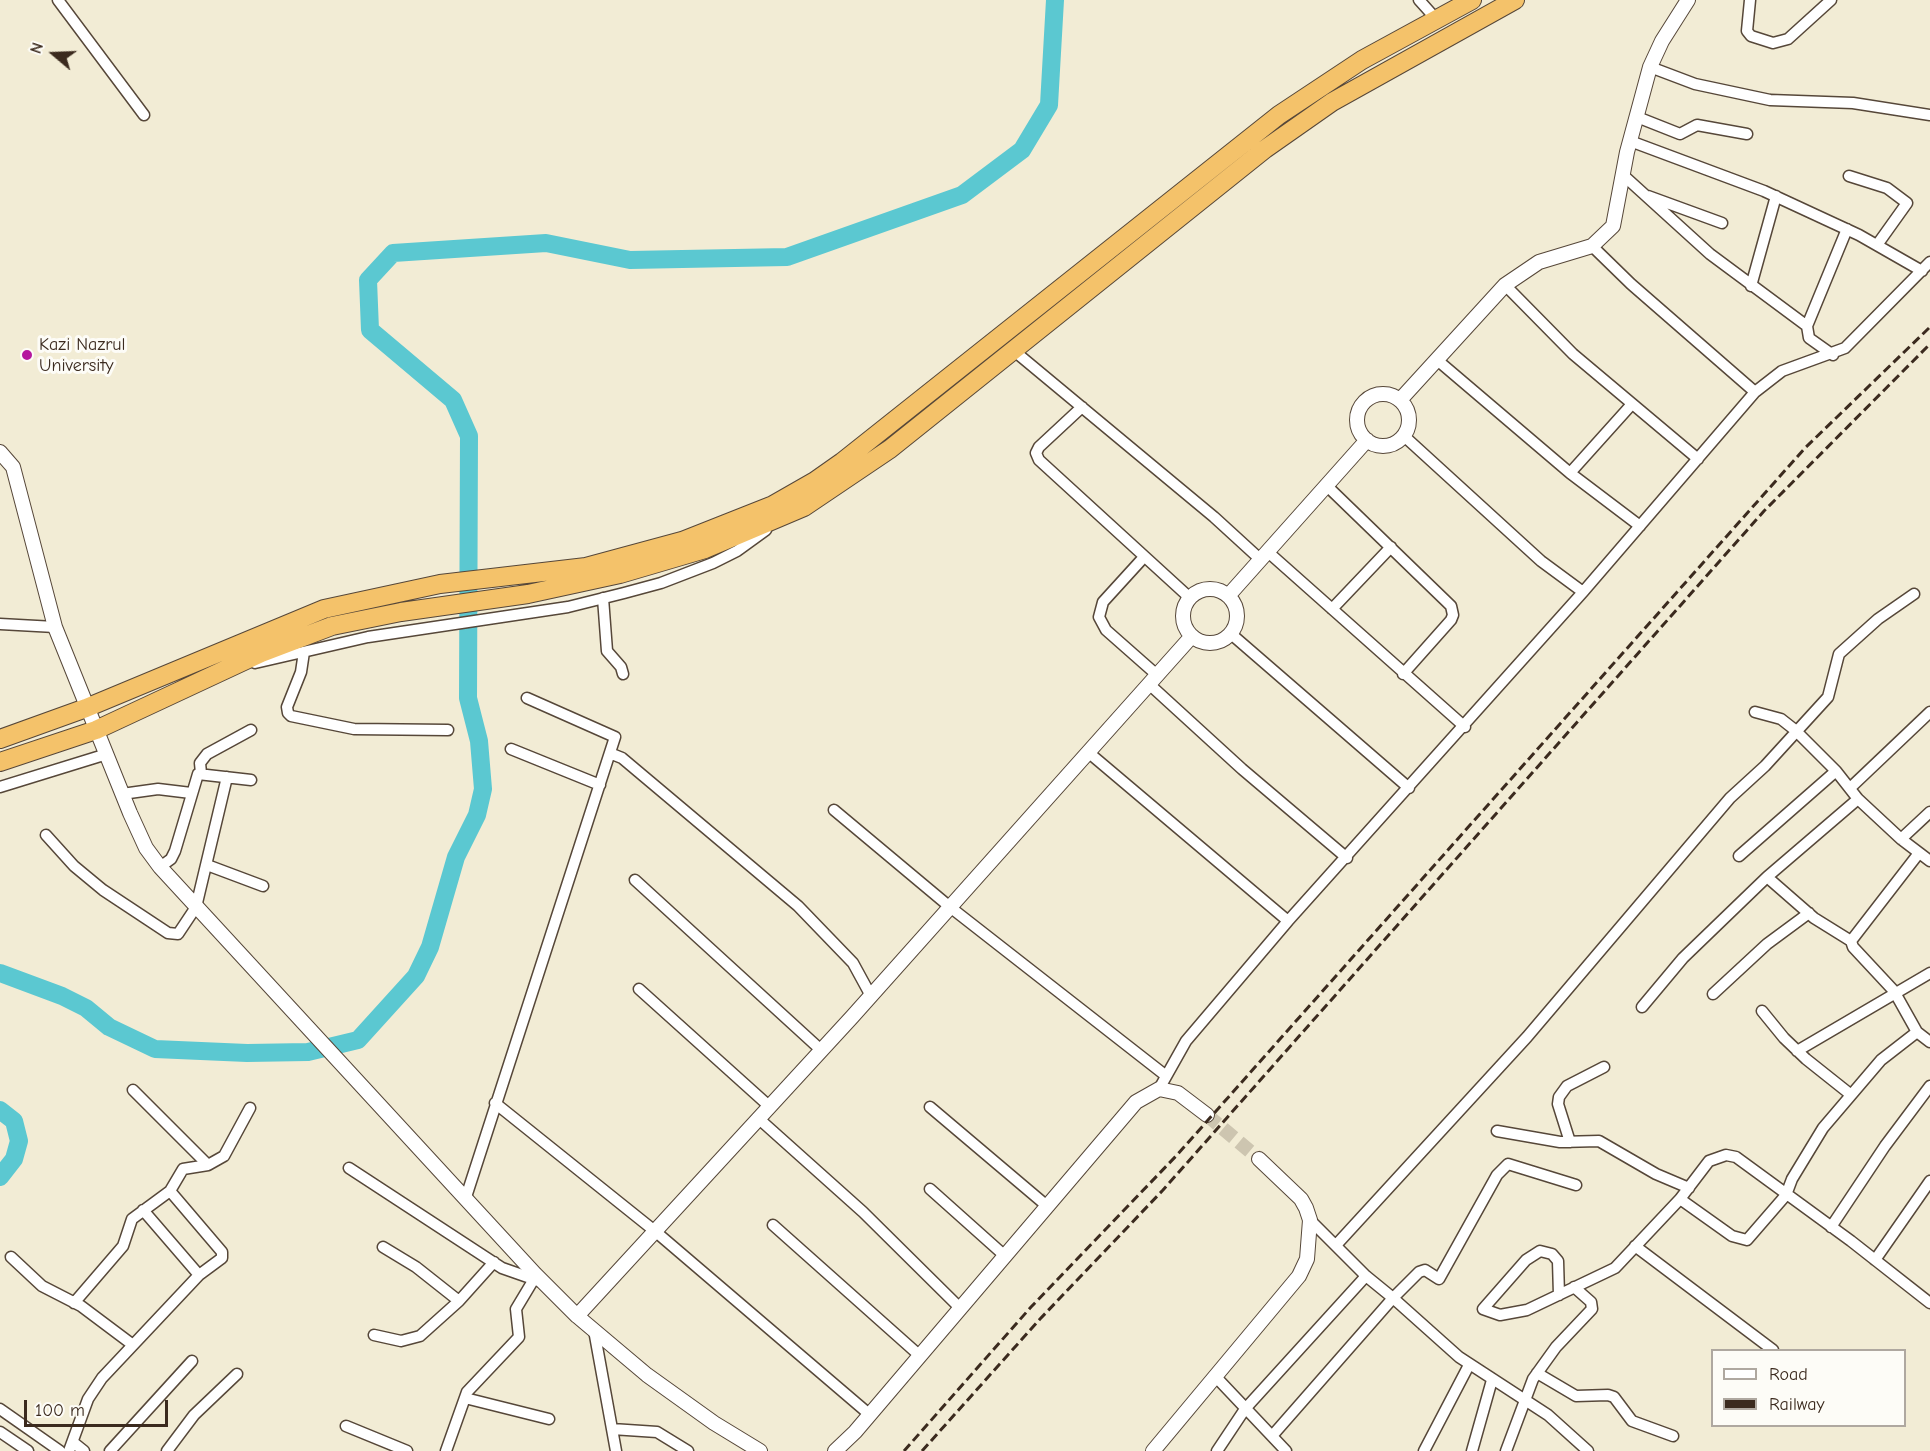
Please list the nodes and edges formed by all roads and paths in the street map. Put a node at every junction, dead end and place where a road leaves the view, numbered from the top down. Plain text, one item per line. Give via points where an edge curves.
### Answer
1 (58, 0) edge
2 (1419, 0) edge
3 (1472, 0) edge
4 (1515, 0) edge
5 (1688, 0) edge
6 (1750, 0) edge
7 (1831, 0) edge
8 (1437, 20) junction
9 (1650, 67) junction
10 (144, 115) dead end
11 (1930, 115) edge
12 (1636, 117) junction
13 (1747, 134) dead end
14 (1630, 141) junction
15 (1623, 175) junction
16 (1849, 176) dead end
17 (1645, 195) junction
18 (1776, 196) junction
19 (1722, 223) dead end
20 (1847, 229) junction
21 (1877, 245) junction
22 (1592, 246) junction
23 (1930, 262) edge
24 (1922, 271) junction
25 (1505, 285) junction
26 (1751, 286) junction
27 (1807, 326) junction
28 (1014, 350) junction
29 (1833, 355) junction
30 (1436, 359) junction
31 (1755, 392) junction
32 (1400, 400) junction
33 (1632, 404) junction
34 (1083, 407) junction
35 (1404, 436) junction
36 (1367, 440) junction
37 (0, 452) edge
38 (1698, 459) junction
39 (1570, 473) junction
40 (1327, 486) junction
41 (789, 514) junction
42 (1640, 526) junction
43 (1390, 547) junction
44 (1264, 556) junction
45 (1144, 557) junction
46 (1583, 592) junction
47 (1914, 594) dead end
48 (1228, 596) junction
49 (603, 598) junction
50 (1190, 598) junction
51 (1332, 609) junction
52 (0, 624) edge
53 (55, 627) junction
54 (1230, 633) junction
55 (1192, 636) junction
56 (304, 652) junction
57 (218, 673) junction
58 (623, 674) dead end
59 (1404, 674) junction
60 (1153, 680) junction
61 (527, 698) dead end
62 (86, 708) junction
63 (1755, 712) dead end
64 (1930, 712) edge
65 (1465, 727) junction
66 (96, 730) junction
67 (251, 730) dead end
68 (448, 730) dead end
69 (1795, 730) junction
70 (0, 739) edge
71 (512, 749) dead end
72 (1088, 752) junction
73 (107, 754) junction
74 (612, 754) junction
75 (0, 762) edge
76 (1836, 771) junction
77 (201, 773) junction
78 (227, 777) junction
79 (251, 780) dead end
80 (600, 785) junction
81 (0, 787) edge
82 (1850, 788) junction
83 (1409, 789) junction
84 (191, 793) junction
85 (122, 794) junction
86 (1858, 799) junction
87 (834, 810) dead end
88 (1930, 812) edge
89 (46, 835) dead end
90 (1900, 839) junction
91 (1919, 853) junction
92 (1739, 856) dead end
93 (1347, 858) junction
94 (1930, 861) edge
95 (207, 865) junction
96 (160, 867) junction
97 (1767, 877) junction
98 (635, 880) dead end
99 (263, 886) dead end
100 (196, 907) junction
101 (950, 907) junction
102 (1809, 913) junction
103 (1288, 921) junction
104 (1851, 941) junction
105 (1930, 974) edge
106 (639, 989) dead end
107 (1713, 994) dead end
108 (1897, 995) junction
109 (871, 996) junction
110 (1642, 1007) dead end
111 (1762, 1011) dead end
112 (1925, 1036) edge
113 (821, 1050) junction
114 (1797, 1051) junction
115 (1604, 1067) dead end
116 (1165, 1075) junction
117 (1930, 1086) edge
118 (1159, 1089) junction
119 (133, 1090) dead end
120 (1850, 1094) junction
121 (495, 1103) junction
122 (769, 1106) junction
123 (930, 1107) dead end
124 (250, 1108) dead end
125 (1207, 1115) tunnel mouth
126 (758, 1118) junction
127 (1497, 1131) dead end
128 (1570, 1142) junction
129 (1259, 1159) tunnel mouth
130 (208, 1165) junction
131 (349, 1168) dead end
132 (1930, 1181) edge
133 (1576, 1185) dead end
134 (1689, 1188) junction
135 (930, 1189) dead end
136 (170, 1191) junction
137 (1786, 1196) junction
138 (466, 1197) junction
139 (1680, 1199) junction
140 (1047, 1206) junction
141 (144, 1210) junction
142 (1310, 1220) junction
143 (773, 1225) dead end
144 (1831, 1227) junction
145 (656, 1232) junction
146 (1337, 1244) junction
147 (1635, 1246) junction
148 (383, 1247) dead end
149 (1005, 1256) junction
150 (11, 1257) dead end
151 (1875, 1260) junction
152 (494, 1262) junction
153 (199, 1275) junction
154 (1366, 1276) junction
155 (538, 1280) junction
156 (1574, 1287) junction
157 (1559, 1295) junction
158 (1393, 1298) junction
159 (459, 1301) junction
160 (74, 1303) junction
161 (1930, 1303) edge
162 (960, 1308) junction
163 (578, 1316) junction
164 (594, 1330) junction
165 (374, 1335) dead end
166 (133, 1345) junction
167 (1772, 1349) edge
168 (919, 1355) junction
169 (192, 1361) dead end
170 (1469, 1365) junction
171 (1537, 1373) junction
172 (237, 1374) dead end
173 (1215, 1376) junction
174 (1492, 1380) junction
175 (465, 1398) junction
176 (1526, 1402) junction
177 (0, 1409) edge
178 (1245, 1409) junction
179 (869, 1414) junction
180 (549, 1419) dead end
181 (346, 1426) dead end
182 (612, 1429) junction
183 (0, 1432) edge
184 (1272, 1436) junction
185 (1673, 1436) dead end
186 (71, 1447) edge
187 (28, 1451) edge
188 (60, 1451) edge
189 (84, 1451) edge
190 (110, 1451) edge
191 (167, 1451) edge
192 (407, 1451) edge
193 (446, 1451) edge
194 (616, 1451) edge
195 (688, 1451) edge
196 (760, 1451) edge
197 (835, 1451) edge
198 (1152, 1451) edge
199 (1217, 1451) edge
200 (1286, 1451) edge
201 (1424, 1451) edge
202 (1472, 1451) edge
203 (1506, 1451) edge
204 (1588, 1451) edge

1 - 10 street
2 - 8 street
3 - 8 highway
4 - 28 highway via 1316,113 1265,149
5 - 9 street
6 - 7 street via 1747,31 1773,43 1788,39
8 - 62 highway via 1362,60 1279,115 842,462 795,494 682,541 586,567 440,584 324,609
9 - 11 street via 1703,87 1770,100 1853,103
9 - 12 street
12 - 13 street via 1680,134 1696,124
12 - 14 street
14 - 15 street
14 - 18 street
15 - 17 street
15 - 22 street via 1612,226
16 - 21 street via 1887,188 1907,203
17 - 19 street
17 - 26 street
18 - 20 street
18 - 26 street
20 - 21 street
20 - 27 street
21 - 24 street
22 - 25 street via 1539,262
22 - 31 street
23 - 24 street
24 - 29 street via 1845,348
25 - 30 street
25 - 33 street via 1573,354
26 - 27 street
27 - 29 street via 1809,338
28 - 34 street
28 - 41 highway via 859,472
29 - 31 street via 1782,371
30 - 32 street
30 - 39 street
31 - 38 street
32 - 35 street via 1409,419
32 - 36 street via 1382,394 1361,407 1358,423
33 - 38 street
33 - 39 street
34 - 44 street
34 - 45 street via 1036,453
35 - 36 street via 1381,446
35 - 46 street via 1541,561
36 - 40 street
37 - 53 street via 13,467 26,506
38 - 42 street
39 - 42 street
40 - 43 street
40 - 44 street
41 - 49 street via 737,551 712,563
41 - 57 highway via 705,549 566,587 332,627
42 - 46 street
43 - 51 street
43 - 59 street via 1453,610 1451,620
44 - 48 street
44 - 51 street
45 - 50 street
45 - 60 street via 1103,602 1099,617 1106,630
46 - 65 street
47 - 69 street via 1839,654 1828,697
48 - 50 street via 1212,589 1196,592
48 - 54 street via 1236,618
49 - 56 street via 490,620 368,637
49 - 58 street via 607,651
50 - 55 street via 1183,622
51 - 59 street
52 - 53 street
53 - 62 street
54 - 55 street via 1216,642 1199,641
54 - 83 street
55 - 60 street
56 - 57 street
56 - 68 street via 301,672 287,707 291,716 354,729
57 - 66 highway
59 - 65 street
60 - 72 street
60 - 93 street via 1242,769
61 - 74 street via 615,737
62 - 66 street
62 - 70 highway
63 - 69 street via 1781,719
64 - 82 street
65 - 83 street
66 - 73 street
66 - 75 highway
67 - 77 street via 207,754 200,763
69 - 76 street
69 - 146 street via 1719,811 1527,1037
71 - 80 street
72 - 101 street
72 - 103 street
73 - 81 street
73 - 85 street
74 - 80 street
74 - 109 street via 622,758 798,906 853,963
76 - 82 street
76 - 92 street
77 - 78 street
77 - 84 street via 195,778
78 - 79 street
78 - 95 street
80 - 121 street
82 - 86 street
83 - 93 street
84 - 85 street via 158,789
84 - 96 street via 176,851
85 - 96 street via 146,849
86 - 90 street
86 - 97 street
87 - 101 street
88 - 90 street
89 - 100 street via 74,867 168,933 178,934
90 - 91 street
91 - 94 street
91 - 104 street
93 - 103 street
95 - 99 street
95 - 100 street
96 - 100 street
97 - 102 street
97 - 110 street via 1683,958
98 - 113 street
100 - 138 street
101 - 109 street
101 - 116 street
102 - 104 street
102 - 107 street via 1767,944
103 - 116 street via 1186,1041
104 - 108 street
105 - 108 street
106 - 122 street
108 - 112 street
108 - 114 street
109 - 113 street
111 - 114 street
112 - 120 street via 1881,1060
113 - 122 street
114 - 120 street
115 - 128 street via 1567,1086 1559,1097
116 - 118 street
117 - 144 street
118 - 125 street via 1178,1093
118 - 140 street via 1136,1102
119 - 130 street
120 - 137 street via 1823,1128
121 - 138 street
121 - 145 street
122 - 126 street
123 - 140 street
124 - 130 street via 224,1156
126 - 145 street
126 - 162 street via 863,1212
127 - 128 street
128 - 134 street via 1599,1141
129 - 142 street via 1300,1199
130 - 136 street via 183,1169
131 - 152 street
132 - 151 street
133 - 158 street via 1508,1164 1497,1175 1439,1279 1425,1270 1419,1272
134 - 137 street via 1709,1161 1726,1155 1736,1157
134 - 139 street
135 - 149 street
136 - 141 street
136 - 153 street via 223,1254
137 - 139 street via 1747,1240 1732,1236
137 - 144 street
138 - 155 street
139 - 147 street
140 - 149 street
141 - 153 street
141 - 160 street via 130,1222 119,1252
142 - 146 street
142 - 173 street via 1307,1259 1299,1276
143 - 168 street
144 - 151 street
145 - 163 street
145 - 179 street
146 - 154 street
147 - 156 street via 1615,1268
147 - 167 street
148 - 159 street
149 - 162 street
150 - 160 street via 42,1286
151 - 161 street
152 - 155 street via 511,1273
152 - 159 street
153 - 166 street
154 - 158 street
154 - 178 street
155 - 163 street
155 - 175 street via 516,1309 519,1337
156 - 157 street
156 - 171 street via 1591,1302 1592,1309
157 - 157 street via 1513,1315 1483,1309 1526,1260 1540,1251 1552,1254 1558,1262
158 - 170 street
158 - 184 street
159 - 165 street via 420,1336 401,1341
160 - 166 street
162 - 168 street
163 - 164 street
164 - 182 street
164 - 196 street via 647,1375
166 - 186 street via 94,1388
168 - 179 street
169 - 190 street
170 - 174 street
170 - 201 street
171 - 176 street
171 - 185 street via 1576,1396 1614,1397 1632,1421
172 - 191 street via 194,1415
173 - 178 street
173 - 198 street
174 - 176 street
174 - 202 street
175 - 180 street
175 - 193 street
176 - 203 street
176 - 204 street via 1548,1415
177 - 188 street
178 - 184 street
178 - 199 street
179 - 197 street
181 - 192 street
182 - 194 street
182 - 195 street via 657,1432
183 - 187 street
184 - 200 street
186 - 189 street

